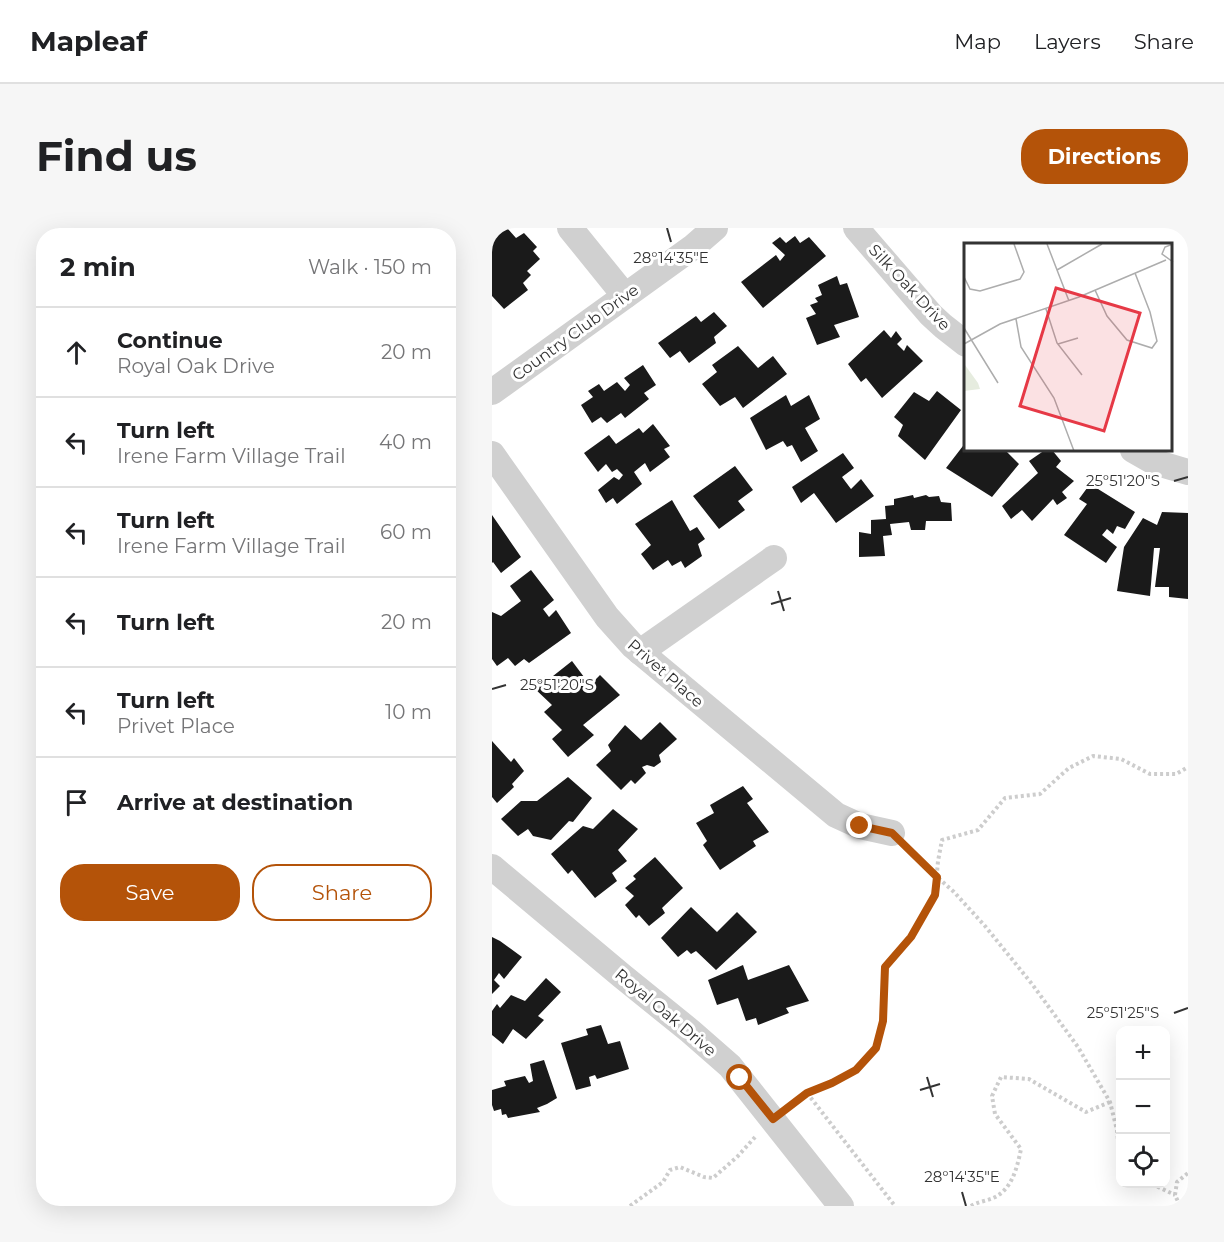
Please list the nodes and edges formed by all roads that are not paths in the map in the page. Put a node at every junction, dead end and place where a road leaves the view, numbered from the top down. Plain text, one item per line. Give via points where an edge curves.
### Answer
1 (570, 228) edge
2 (715, 228) edge
3 (856, 228) edge
4 (625, 296) junction
5 (964, 342) edge
6 (492, 392) edge
7 (1136, 452) edge
8 (492, 454) edge
9 (1188, 472) edge
10 (774, 558) dead end
11 (640, 652) junction
12 (892, 833) road end
13 (492, 867) edge
14 (841, 1206) edge

1 - 4 street
2 - 4 street, Country Club Drive
3 - 5 street, Silk Oak Drive via 931,315
4 - 6 street, Country Club Drive
7 - 9 street
8 - 11 street, Privet Place via 607,617
10 - 11 street
11 - 12 street, Privet Place via 836,815 860,826
13 - 14 street, Royal Oak Drive via 730,1066

